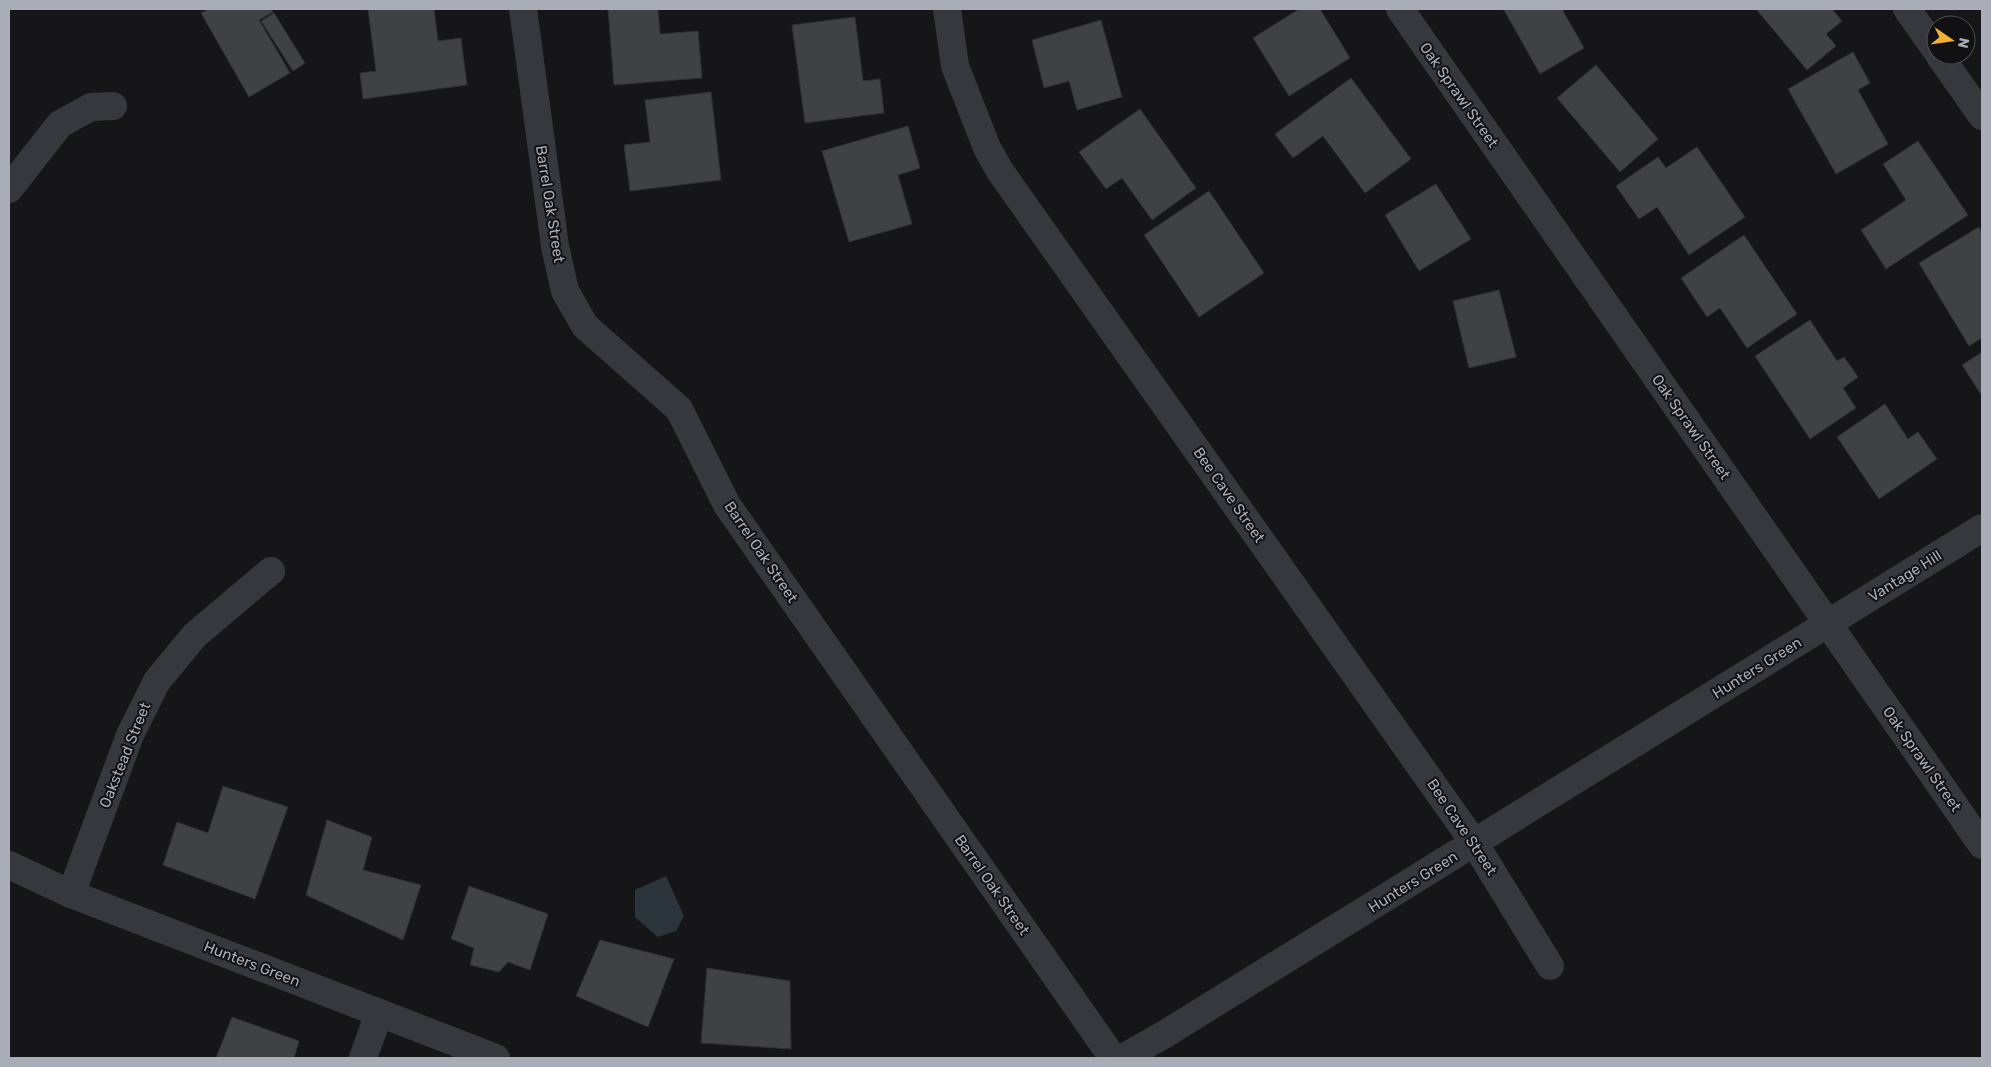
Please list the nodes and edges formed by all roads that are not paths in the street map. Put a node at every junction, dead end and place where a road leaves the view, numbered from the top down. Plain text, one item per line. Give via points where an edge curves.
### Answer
1 (523, 9) edge
2 (947, 9) edge
3 (1400, 9) edge
4 (1907, 9) edge
5 (1926, 36) edge
6 (1946, 65) edge
7 (113, 106) dead end
8 (1982, 116) edge
9 (9, 189) edge
10 (1982, 528) edge
11 (271, 571) dead end
12 (1828, 624) junction
13 (1475, 844) junction
14 (1982, 845) edge
15 (9, 865) edge
16 (71, 894) junction
17 (1550, 966) dead end
18 (379, 1013) junction
19 (363, 1058) edge
20 (496, 1058) edge
21 (1113, 1058) edge
22 (1123, 1058) edge

1 - 21 street, Barrel Oak Street via 555,246 565,291 585,326 679,409 727,505
2 - 13 street, Bee Cave Street via 955,66 987,148 1000,170
3 - 12 street, Oak Sprawl Street
4 - 5 street
6 - 8 street
7 - 9 street via 91,107 60,124
10 - 12 street, Vantage Hill
11 - 16 street, Oakstead Street via 195,634 157,681 130,735
12 - 13 street, Hunters Green
12 - 14 street, Oak Sprawl Street
13 - 17 street, Bee Cave Street
13 - 22 street, Hunters Green
15 - 16 street, Hunters Green
16 - 18 street, Hunters Green
18 - 19 street
18 - 20 street, Hunters Green

